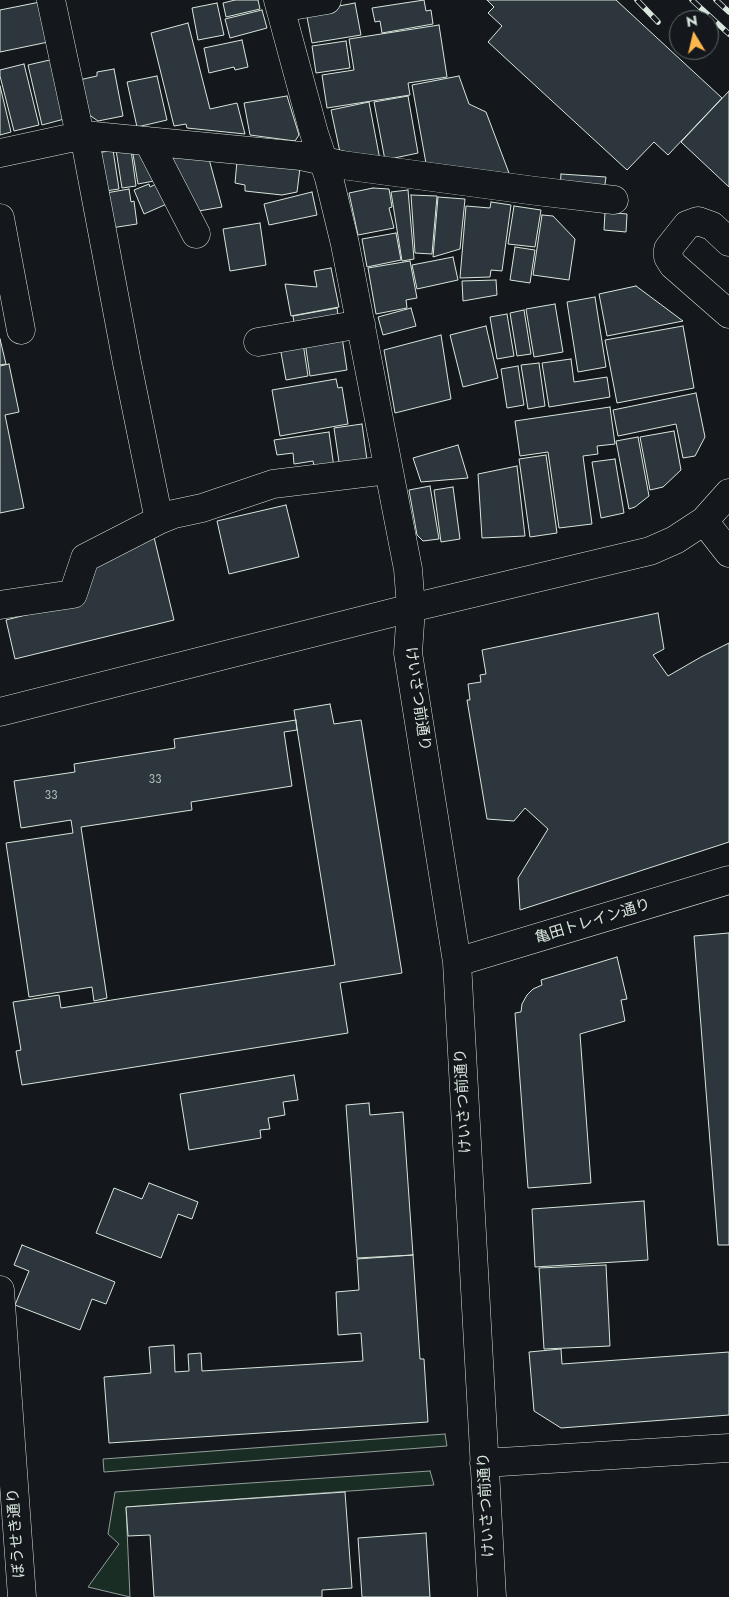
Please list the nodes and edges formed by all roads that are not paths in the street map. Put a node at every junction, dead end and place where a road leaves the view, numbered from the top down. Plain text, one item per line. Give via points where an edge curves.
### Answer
1 (51, 0) edge
2 (327, 0) edge
3 (279, 4) edge
4 (82, 135) junction
5 (148, 141) junction
6 (0, 153) edge
7 (323, 162) junction
8 (614, 200) dead end
9 (0, 218) edge
10 (196, 234) dead end
11 (729, 242) edge
12 (729, 314) edge
13 (361, 324) junction
14 (21, 330) dead end
15 (258, 342) dead end
16 (388, 470) junction
17 (729, 493) edge
18 (159, 520) junction
19 (704, 522) junction
20 (729, 553) edge
21 (0, 605) edge
22 (410, 608) junction
23 (0, 712) edge
24 (729, 880) edge
25 (456, 962) junction
26 (0, 1290) edge
27 (729, 1448) edge
28 (484, 1463) junction
29 (22, 1597) edge
30 (492, 1597) edge

1 - 4 street
2 - 3 street
3 - 7 street, けいさつ前通り
4 - 5 street
4 - 6 street
4 - 18 street
5 - 7 street via 301,156
5 - 10 street
7 - 8 street
7 - 13 street, けいさつ前通り via 345,244
9 - 14 street
11 - 12 street via 712,226 698,221 687,225 668,249 668,258 673,266
13 - 15 street
13 - 16 street, けいさつ前通り
16 - 18 street via 273,484
16 - 22 street, けいさつ前通り via 408,569
17 - 19 street
18 - 21 street via 85,558 73,594
19 - 20 street
19 - 22 street via 650,551
22 - 23 street
22 - 25 street, けいさつ前通り via 408,653
24 - 25 street, 亀田トレイン通り
25 - 28 street, けいさつ前通り
26 - 29 street, ぼうせき通り
27 - 28 street
28 - 30 street, けいさつ前通り

